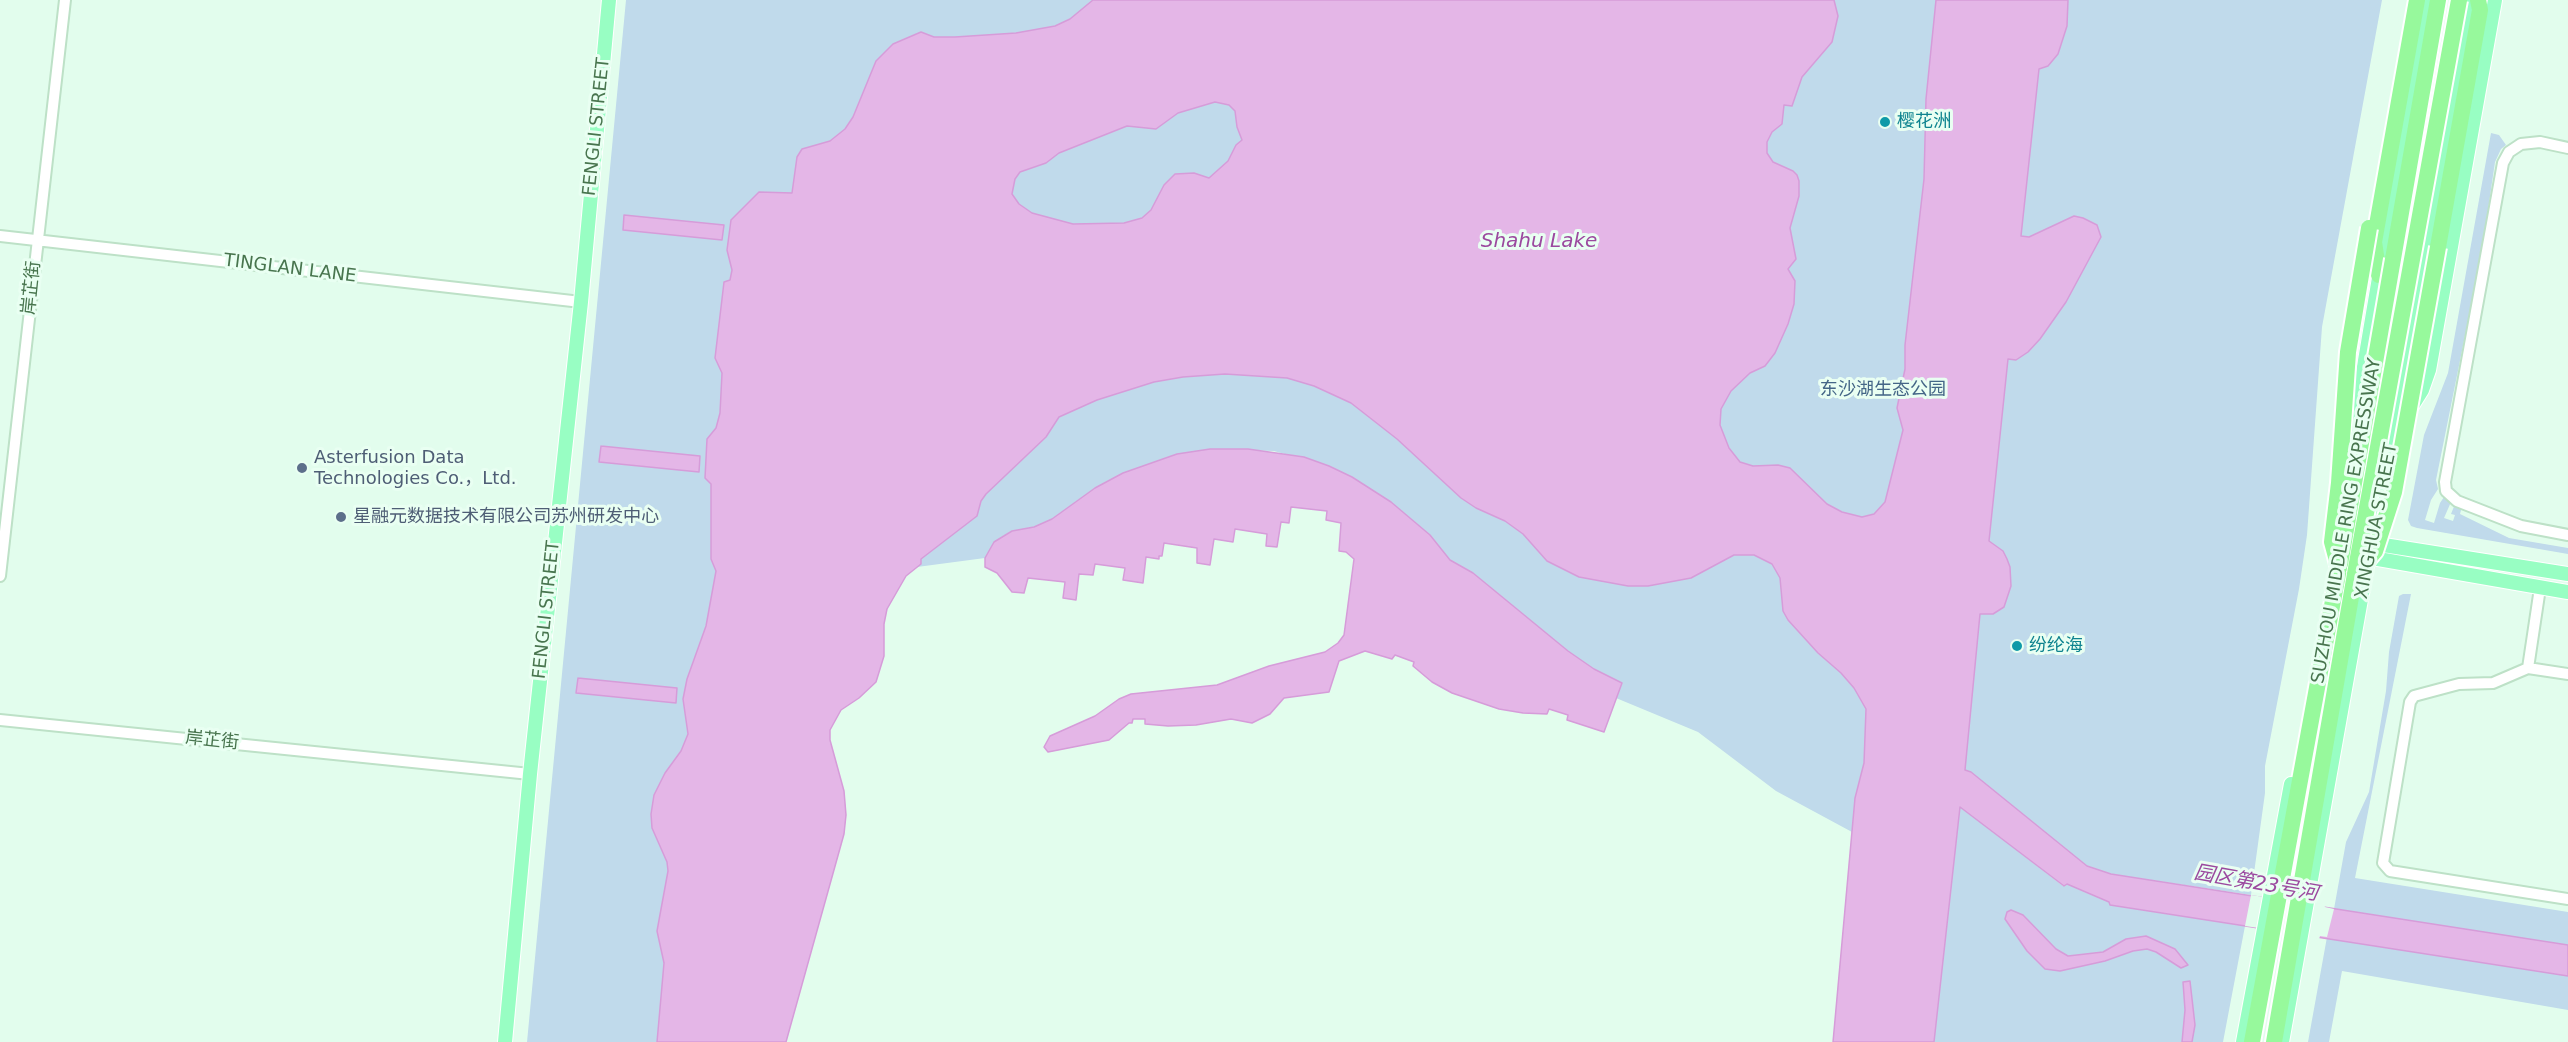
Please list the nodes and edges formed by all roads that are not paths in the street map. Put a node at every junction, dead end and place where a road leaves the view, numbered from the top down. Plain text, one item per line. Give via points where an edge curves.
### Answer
1 (65, 0) edge
2 (609, 0) edge
3 (2408, 0) edge
4 (2417, 0) edge
5 (2426, 0) edge
6 (2438, 0) edge
7 (2458, 0) edge
8 (2495, 0) edge
9 (2479, 2) edge
10 (2568, 148) edge
11 (0, 236) edge
12 (37, 240) junction
13 (2379, 275) junction
14 (581, 302) junction
15 (2394, 433) junction
16 (2568, 535) edge
17 (2372, 543) junction
18 (2337, 547) junction
19 (2368, 558) junction
20 (2347, 571) junction
21 (2568, 574) edge
22 (0, 576) edge
23 (2540, 588) junction
24 (2568, 592) edge
25 (2528, 668) junction
26 (2568, 674) edge
27 (0, 720) edge
28 (530, 774) junction
29 (2568, 899) edge
30 (505, 1042) edge
31 (2244, 1042) edge
32 (2252, 1042) edge
33 (2274, 1042) edge
34 (2282, 1042) edge

1 - 12 street, 岸芷街
2 - 14 main road, FENGLI STREET
3 - 20 highway, bridge via 2348,352 2331,543
4 - 13 highway via 2374,242
5 - 13 main road, XINGHUA STREET
6 - 20 highway, SUZHOU MIDDLE RING EXPRESSWAY, bridge
7 - 20 highway, SUZHOU MIDDLE RING EXPRESSWAY, bridge
8 - 15 main road via 2429,370 2422,390
9 - 15 main road, XINGHUA STREET
9 - 20 highway, bridge via 2394,492 2375,550
10 - 16 street via 2531,141 2514,147 2503,163 2445,482 2446,491 2457,501 2521,526
11 - 12 street, TINGLAN LANE
12 - 14 street, TINGLAN LANE
12 - 22 street, 岸芷街
13 - 18 main road, XINGHUA STREET
14 - 28 main road, FENGLI STREET
15 - 17 main road, XINGHUA STREET
17 - 18 main road
17 - 19 main road, XINGHUA STREET
17 - 21 main road
18 - 19 main road
18 - 31 main road, XINGHUA STREET
19 - 23 main road
19 - 34 main road, XINGHUA STREET
20 - 32 highway, SUZHOU MIDDLE RING EXPRESSWAY
20 - 33 highway, SUZHOU MIDDLE RING EXPRESSWAY
23 - 24 main road
23 - 25 street
25 - 26 street
25 - 29 street via 2493,683 2459,684 2414,696 2383,863 2390,871
27 - 28 street, 岸芷街
28 - 30 main road, FENGLI STREET

